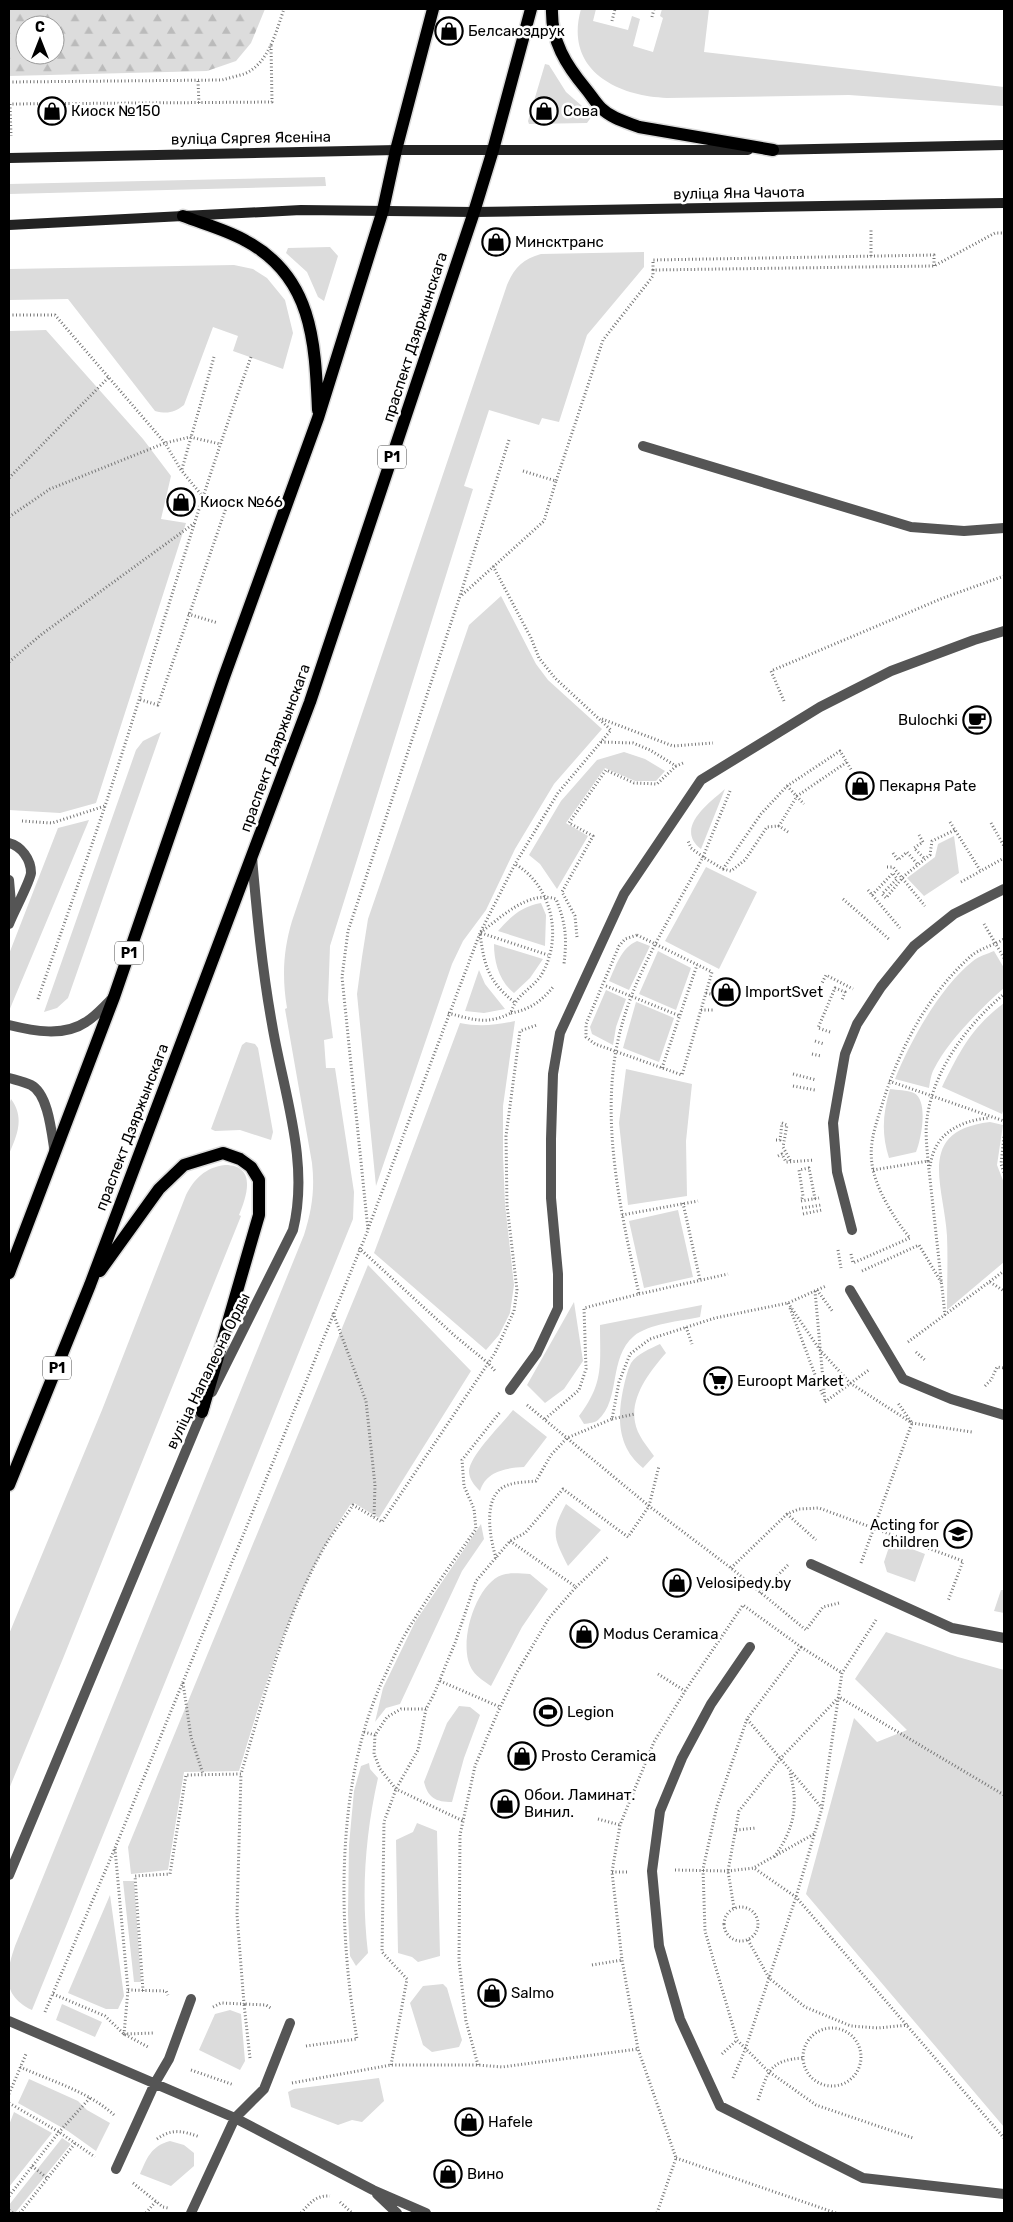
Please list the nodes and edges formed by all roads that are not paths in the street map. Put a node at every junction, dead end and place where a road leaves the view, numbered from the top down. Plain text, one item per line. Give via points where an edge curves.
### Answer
1 (434, 9) edge
2 (531, 9) edge
3 (552, 9) edge
4 (1004, 145) edge
5 (396, 150) junction
6 (493, 150) junction
7 (773, 150) junction
8 (10, 158) edge
9 (1004, 203) edge
10 (383, 210) junction
11 (474, 212) junction
12 (183, 216) junction
13 (9, 225) edge
14 (318, 418) junction
15 (643, 446) dead end
16 (1004, 528) edge
17 (1004, 631) edge
18 (9, 843) edge
19 (252, 857) junction
20 (9, 880) edge
21 (1004, 889) edge
22 (9, 918) edge
23 (9, 924) edge
24 (114, 997) junction
25 (9, 1025) edge
26 (9, 1078) edge
27 (55, 1155) junction
28 (852, 1230) dead end
29 (9, 1273) edge
30 (90, 1285) junction
31 (850, 1290) dead end
32 (510, 1390) dead end
33 (202, 1412) junction
34 (1004, 1415) edge
35 (9, 1485) edge
36 (811, 1564) dead end
37 (1004, 1638) edge
38 (750, 1647) dead end
39 (9, 1875) edge
40 (190, 1999) dead end
41 (9, 2021) edge
42 (290, 2023) dead end
43 (155, 2084) junction
44 (235, 2118) junction
45 (116, 2169) dead end
46 (373, 2190) junction
47 (1004, 2194) edge
48 (191, 2213) edge
49 (397, 2213) edge
50 (426, 2213) edge

1 - 5 main road, Р1
2 - 6 main road, праспект Дзяржынскага / Р1
3 - 7 main road via 558,50 601,108 618,120 639,127
4 - 7 main road
5 - 6 main road, вуліца Сяргея Ясеніна
5 - 8 main road, вуліца Сяргея Ясеніна
5 - 10 main road, Р1
6 - 7 main road
6 - 11 main road, праспект Дзяржынскага / Р1
9 - 11 main road, вуліца Яна Чачота
10 - 11 main road
10 - 12 main road
10 - 14 main road, Р1
11 - 19 main road, праспект Дзяржынскага / Р1 via 310,702
12 - 13 main road
12 - 14 main road via 246,240 282,269 296,288 307,314 312,338
14 - 24 main road, Р1
15 - 16 street via 911,527 964,531
17 - 32 street via 891,671 820,707 702,780 624,894 560,1032 553,1074 550,1139 558,1308 537,1353
18 - 23 street via 23,851 31,874
19 - 30 main road, праспект Дзяржынскага / Р1
19 - 33 street, вуліца Напалеона Орды via 261,959 296,1156 300,1187 298,1211 293,1230
20 - 22 street
21 - 28 street via 954,914 914,946 857,1024 845,1054 833,1123 837,1172
24 - 25 street via 86,1022 60,1032
24 - 27 main road, Р1
26 - 27 street via 33,1086 41,1097 47,1111
27 - 29 main road, Р1
30 - 33 main road via 159,1189 184,1165 223,1153 252,1167 259,1180 259,1215
30 - 35 main road, праспект Дзяржынскага / Р1
31 - 34 street via 903,1378 951,1399
33 - 39 street, вуліца Напалеона Орды
36 - 37 street via 952,1628
38 - 47 street via 711,1704 682,1758 660,1811 652,1871 659,1946 666,1973 680,2019 720,2106 863,2178
40 - 43 street via 168,2059
41 - 43 street
42 - 44 street via 264,2089
43 - 44 street
43 - 45 street
44 - 46 street
44 - 48 street
46 - 49 street
46 - 50 street

